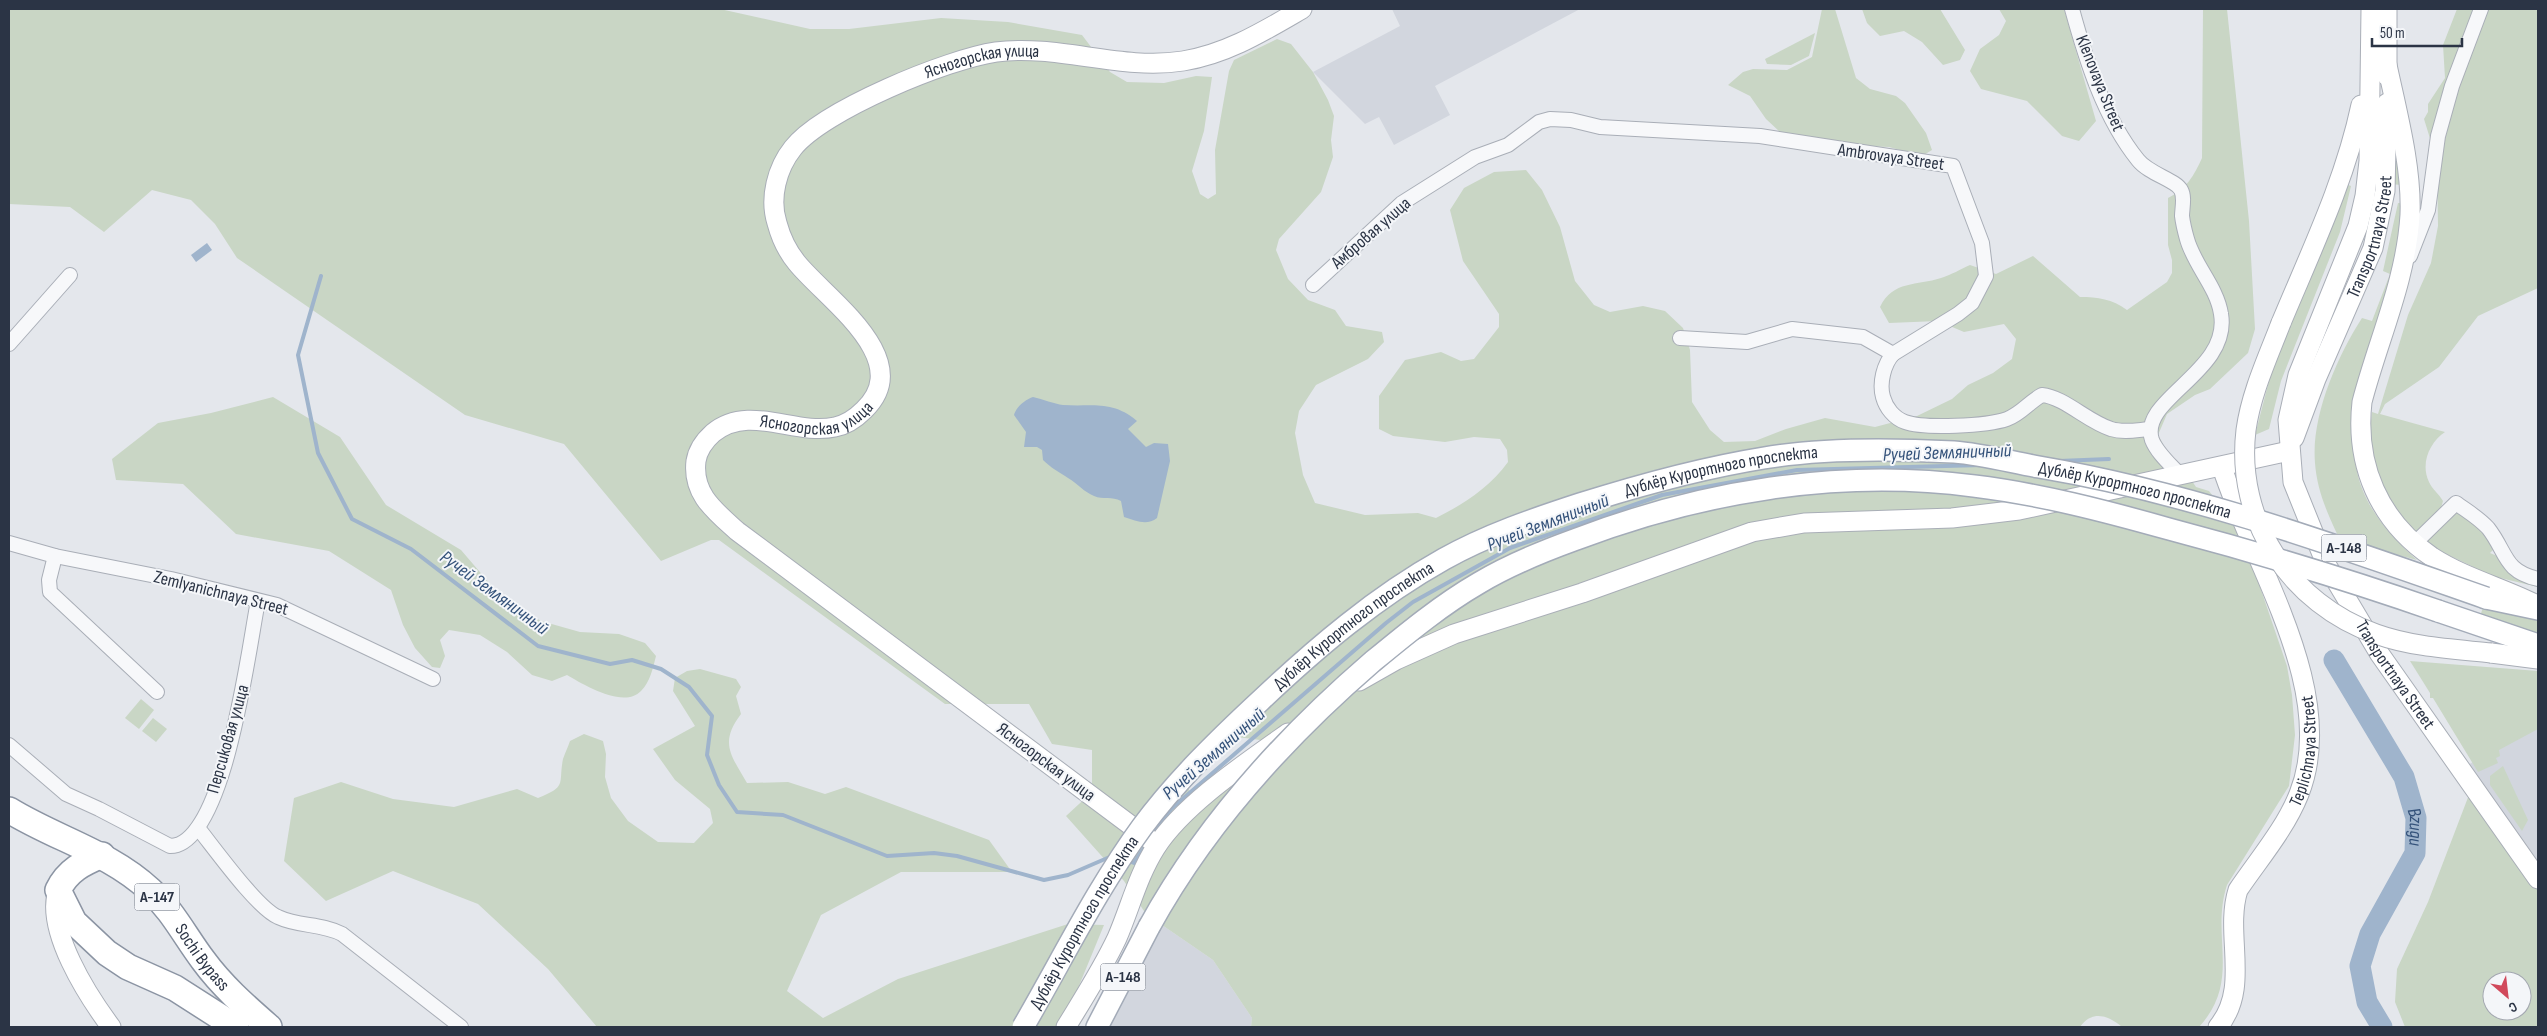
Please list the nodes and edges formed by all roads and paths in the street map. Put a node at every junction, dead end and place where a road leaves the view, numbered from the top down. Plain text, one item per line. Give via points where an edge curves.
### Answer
1 (1302, 9) edge
2 (2072, 9) edge
3 (2371, 9) edge
4 (2387, 9) edge
5 (2481, 9) edge
6 (2378, 65) junction
7 (1760, 136) joint
8 (70, 274) dead end
9 (2401, 274) junction
10 (1313, 285) dead end
11 (1680, 338) dead end
12 (9, 344) edge
13 (1893, 354) junction
14 (2150, 429) junction
15 (2289, 451) junction
16 (2222, 467) junction
17 (2180, 475) junction
18 (9, 543) edge
19 (2415, 543) junction
20 (55, 556) junction
21 (2538, 579) edge
22 (258, 601) junction
23 (2538, 608) edge
24 (2538, 645) edge
25 (2538, 660) edge
26 (433, 680) dead end
27 (156, 692) dead end
28 (9, 745) edge
29 (9, 810) edge
30 (198, 828) junction
31 (1157, 845) junction
32 (102, 856) junction
33 (2538, 879) edge
34 (58, 890) junction
35 (111, 1027) edge
36 (236, 1027) edge
37 (269, 1027) edge
38 (461, 1027) edge
39 (1023, 1027) edge
40 (1066, 1027) edge
41 (1097, 1027) edge
42 (2218, 1027) edge

1 - 31 main road, Ясногорская улица via 1219,52 1187,60 1141,63 1042,51 996,52 954,62 850,106 818,126 793,148 778,175 774,193 775,217 782,241 798,263 870,341 878,363 879,381 874,397 864,410 836,427 823,429 756,420 734,422 716,430 702,442 696,458 701,494 711,508 737,531
2 - 14 street, Klenovaya Street via 2083,48 2123,140 2144,167 2176,184 2183,193 2182,218 2187,240 2221,313 2219,335 2211,355 2195,376 2157,410
3 - 6 main road, Transportnaya Street
4 - 6 main road, Transportnaya Street
5 - 9 street via 2452,86 2438,136 2428,210
6 - 9 main road, А-148 via 2403,146 2409,196 2410,215
6 - 15 main road, Transportnaya Street via 2385,191 2381,219 2373,248 2316,379
6 - 25 main road, bridge via 2337,190 2281,322 2255,395 2246,430 2245,456 2254,508 2274,557 2282,568 2336,616 2401,641
7 - 10 street, Амбровая улица via 1600,127 1571,120 1539,122 1508,145 1475,157 1402,203
7 - 13 street, Ambrovaya Street via 1954,166 1982,243 1986,276 1972,303
8 - 12 street
9 - 19 main road, А-148 via 2366,387 2360,420 2365,467 2376,494 2390,518
11 - 13 street via 1747,342 1792,329 1863,337
13 - 14 street via 1883,376 1883,397 1892,415 1906,423 1962,425 1996,421 2017,414 2042,396 2055,398 2112,429
14 - 17 street via 2154,445
15 - 16 main road
15 - 33 main road, Transportnaya Street via 2296,490 2338,586 2379,653
16 - 17 main road
16 - 42 main road, Teplichnaya Street via 2231,497 2280,609 2296,655 2304,691 2309,745 2300,793 2288,818 2238,890 2234,904 2235,986 2230,1006
17 - 31 main road via 2019,510 1952,518 1804,523 1752,532 1582,593 1454,634 1396,660 1348,689 1200,800
18 - 20 street, Zemlyanichnaya Street
19 - 21 street via 2456,503 2488,529 2512,568 2524,576
19 - 23 main road, А-148 via 2444,563
20 - 22 street, Zemlyanichnaya Street via 171,579
20 - 27 street via 49,580 50,592
22 - 26 street, Zemlyanichnaya Street via 291,610
22 - 30 street, Персиковая улица via 245,680 223,771
23 - 39 main road, Дублёр Курортного проспекта / А-148, bridge via 2486,598 2305,535 2199,504 2094,476 1956,452 1834,451 1766,457 1617,492 1521,525 1444,560 1385,596 1300,664 1196,763 1143,825 1099,889
24 - 41 main road, Дублёр Курортного проспекта / А-148, bridge via 2318,570 2090,508 1973,486 1910,481 1834,481 1769,488 1693,502 1602,529 1509,566 1453,600 1397,641 1328,702 1242,792 1198,848 1149,927
28 - 30 street, Персиковая улица via 66,794 170,846 186,842
29 - 32 highway, Sochi Bypass / А-147 via 29,823
30 - 38 street via 265,908 287,921 320,925 342,934
31 - 40 main road via 1144,867 1116,939
32 - 34 highway via 76,868 62,881
32 - 37 highway, Sochi Bypass / А-147 via 150,890 167,908 218,979
34 - 35 main road via 54,910 65,946 74,968
34 - 36 highway via 74,922 107,953 128,967 183,993

